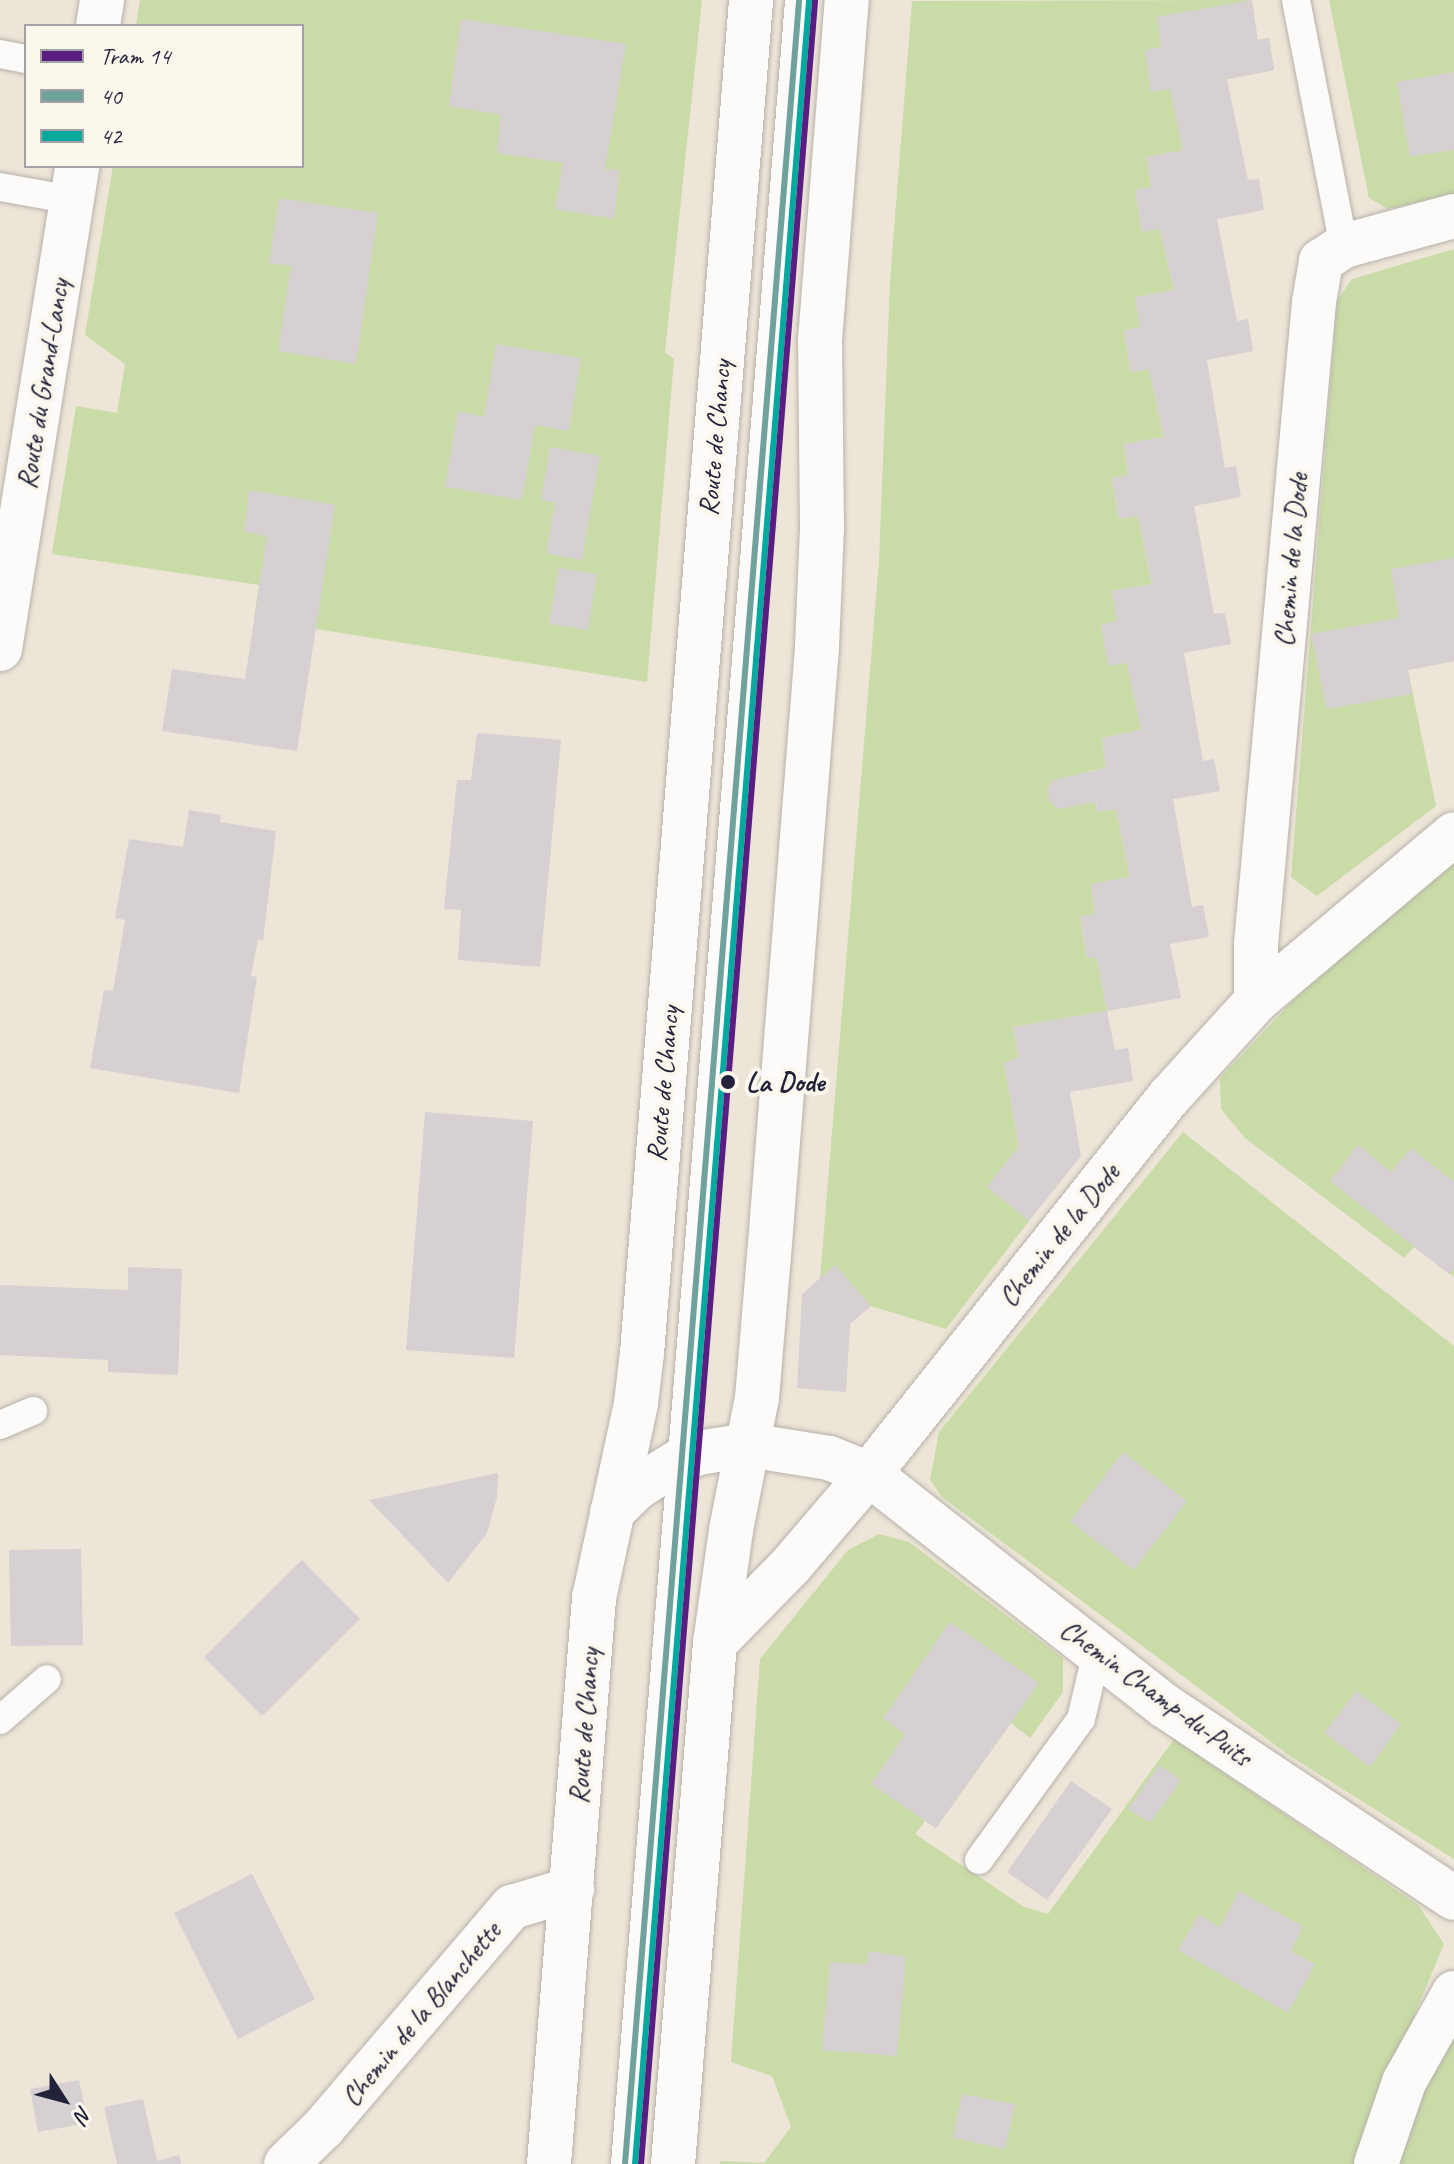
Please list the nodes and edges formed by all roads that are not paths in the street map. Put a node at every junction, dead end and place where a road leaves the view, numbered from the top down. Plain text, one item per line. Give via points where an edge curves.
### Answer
1 (102, 0) edge
2 (751, 0) edge
3 (799, 0) edge
4 (847, 0) edge
5 (1296, 0) edge
6 (98, 24) edge
7 (0, 54) edge
8 (24, 59) edge
9 (75, 183) edge
10 (0, 187) edge
11 (1454, 216) edge
12 (1344, 246) junction
13 (0, 645) edge
14 (1454, 834) edge
15 (1256, 1001) junction
16 (33, 1411) dead end
17 (0, 1425) edge
18 (748, 1445) junction
19 (681, 1460) junction
20 (869, 1474) junction
21 (612, 1512) junction
22 (715, 1643) junction
23 (1097, 1652) junction
24 (47, 1679) dead end
25 (0, 1720) edge
26 (979, 1860) dead end
27 (572, 1889) junction
28 (1454, 1898) edge
29 (1454, 1993) edge
30 (286, 2164) edge
31 (549, 2164) edge
32 (625, 2164) edge
33 (673, 2164) edge
34 (1376, 2164) edge

1 - 6 main road
2 - 21 main road, Route de Chancy via 642,1353
3 - 19 lane
4 - 18 main road via 820,340 817,647 757,1398
5 - 12 lane
7 - 8 lane
9 - 10 lane
9 - 13 main road, Route du Grand-Lancy
11 - 12 main road
12 - 15 main road, Chemin de la Dode via 1321,261 1314,302 1256,944
14 - 15 main road, Chemin de la Dode
15 - 20 main road, Chemin de la Dode via 1170,1096
16 - 17 lane
18 - 19 main road
18 - 20 main road via 829,1458
18 - 22 main road
19 - 21 main road
19 - 32 lane
20 - 22 main road, Chemin de la Dode
20 - 23 main road, Chemin Champ-du-Puits
21 - 27 main road, Route de Chancy via 594,1598
22 - 33 main road
23 - 26 lane via 1081,1719
23 - 28 main road, Chemin Champ-du-Puits via 1165,1706
24 - 25 lane
27 - 30 main road, Chemin de la Blanchette via 512,1907 323,2128
27 - 31 main road, Route de Chancy
29 - 34 main road via 1404,2082

